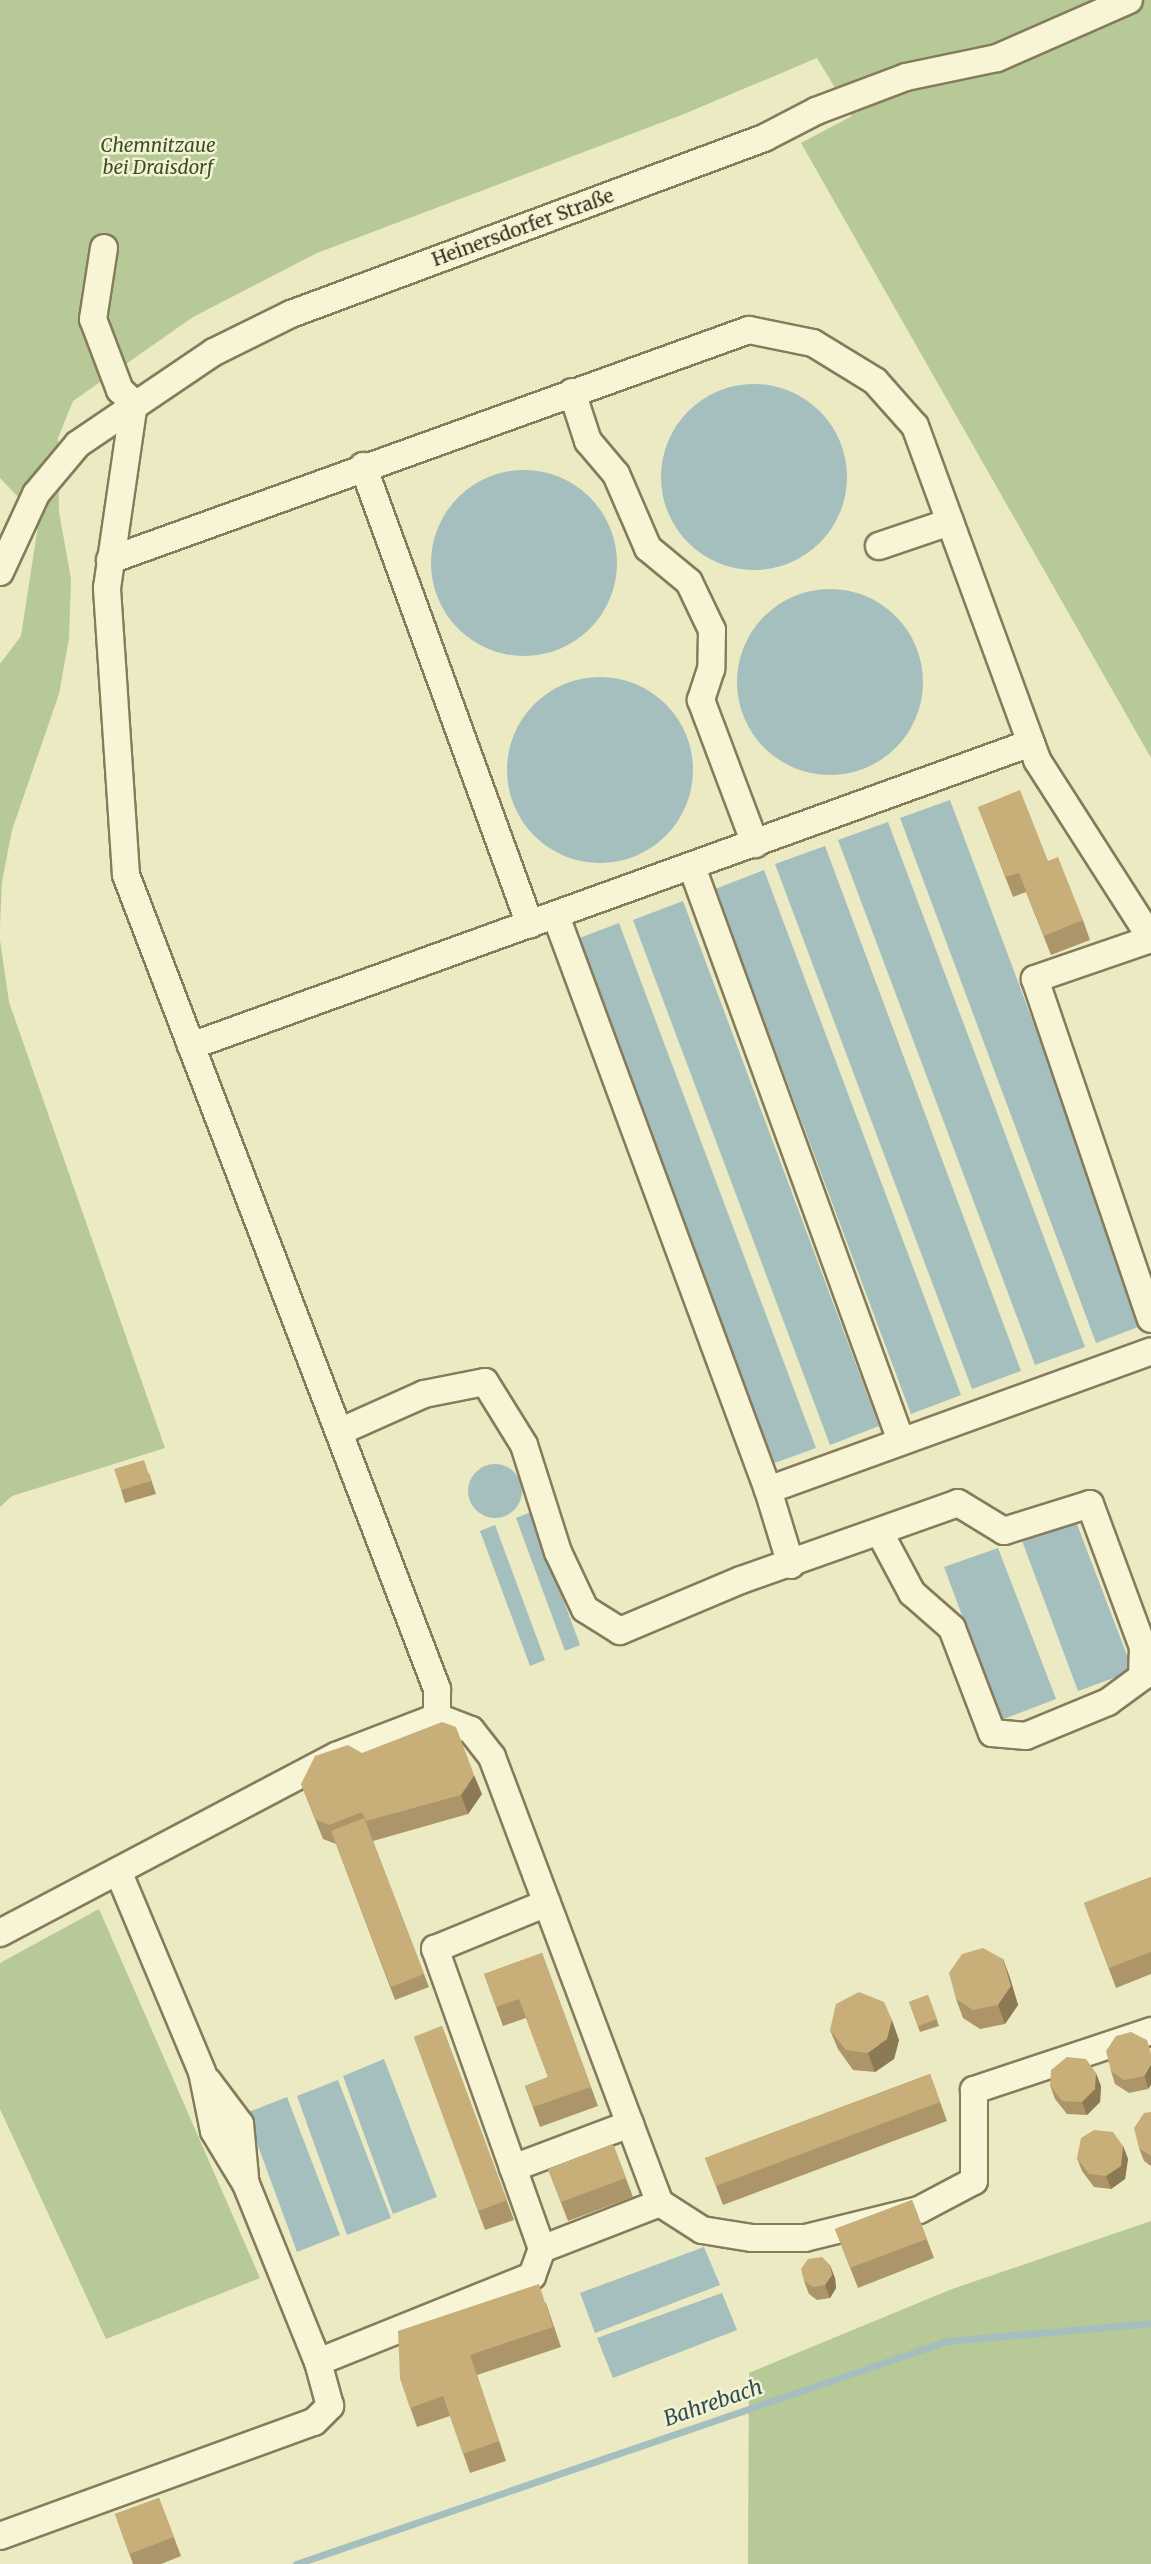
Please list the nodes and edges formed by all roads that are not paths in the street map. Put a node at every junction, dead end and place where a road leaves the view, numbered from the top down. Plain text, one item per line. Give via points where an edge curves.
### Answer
1 (1129, 0) edge
2 (104, 248) dead end
3 (572, 392) junction
4 (134, 403) junction
5 (363, 466) junction
6 (950, 522) junction
7 (879, 546) dead end
8 (110, 560) junction
9 (0, 572) edge
10 (1031, 743) junction
11 (755, 844) junction
12 (692, 867) junction
13 (555, 916) junction
14 (530, 925) junction
15 (1151, 939) edge
16 (191, 1046) junction
17 (1151, 1319) edge
18 (1151, 1351) edge
19 (339, 1432) junction
20 (901, 1441) junction
21 (768, 1490) junction
22 (880, 1533) junction
23 (791, 1565) junction
24 (438, 1717) junction
25 (118, 1871) junction
26 (547, 1903) junction
27 (0, 1933) edge
28 (1151, 2031) edge
29 (630, 2124) junction
30 (513, 2168) junction
31 (660, 2203) junction
32 (542, 2249) junction
33 (318, 2362) junction
34 (0, 2536) edge

1 - 4 street, Heinersdorfer Straße via 997,58 905,77 816,111 764,138 291,314 214,352
2 - 4 street via 93,319 120,390
3 - 5 street
3 - 6 street via 749,330 813,344 875,381 915,426
3 - 11 street via 589,442 616,474 648,548 689,582 712,629 711,670 701,700
4 - 8 street
4 - 9 street, Heinersdorfer Straße via 78,444 36,494
5 - 8 street
5 - 14 street
6 - 7 street
6 - 10 street
8 - 16 street via 107,588 126,875
10 - 11 street
10 - 15 street
11 - 12 street
12 - 13 street
12 - 20 street
13 - 14 street
13 - 21 street
14 - 16 street
15 - 17 street via 1035,979
16 - 19 street
18 - 20 street
19 - 23 street via 424,1394 485,1382 524,1445 558,1552 585,1609 620,1631 741,1580
19 - 24 street via 437,1689
20 - 21 street
21 - 23 street
22 - 22 street via 958,1503 1004,1531 1090,1504 1143,1647 1142,1676 1108,1702 1027,1736 992,1733 953,1628 912,1594
22 - 23 street
24 - 25 street via 336,1756
24 - 26 street via 471,1730 492,1757
25 - 27 street
25 - 33 street via 202,2073 214,2132 246,2184
26 - 29 street
26 - 30 street via 435,1949
28 - 31 street via 974,2090 975,2181 919,2210 804,2238 751,2238 702,2230
29 - 30 street
29 - 31 street
30 - 32 street
31 - 32 street
32 - 33 street via 532,2276
33 - 34 street via 330,2406 314,2422

